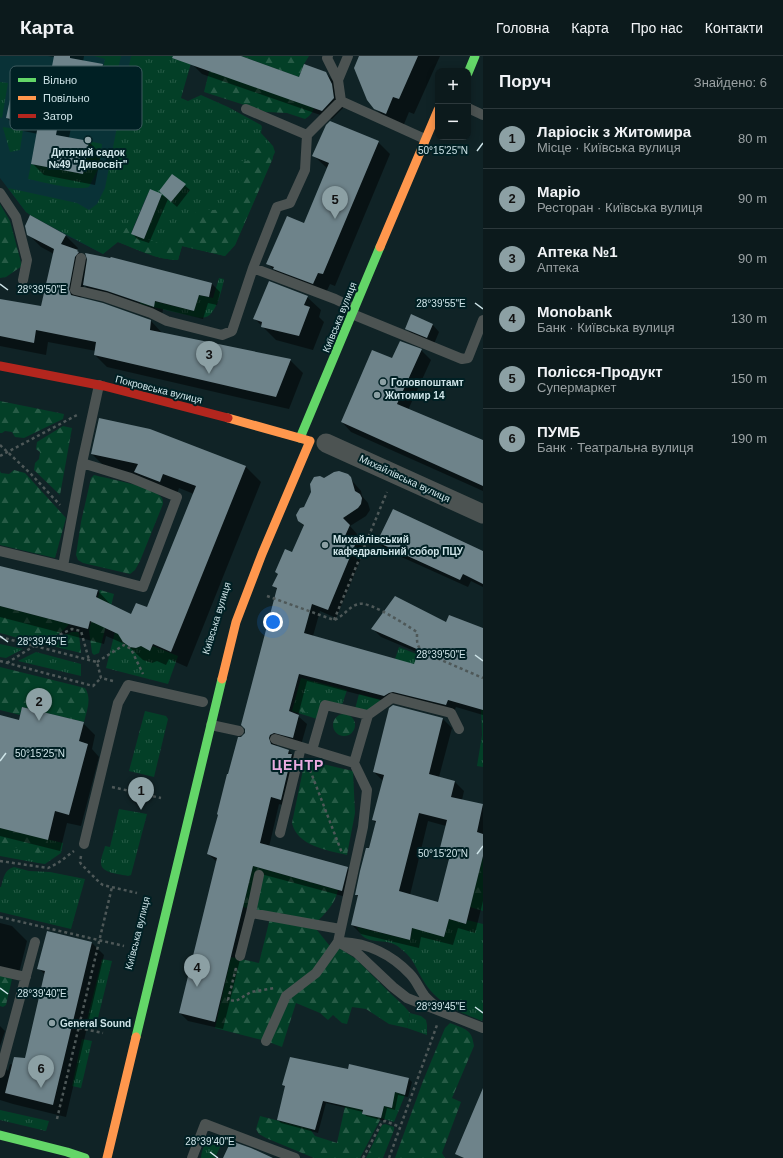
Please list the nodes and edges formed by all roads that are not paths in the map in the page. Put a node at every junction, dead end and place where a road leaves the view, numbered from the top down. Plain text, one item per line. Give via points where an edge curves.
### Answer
1 (328, 56) edge
2 (348, 56) edge
3 (475, 56) edge
4 (470, 68) edge
5 (338, 80) junction
6 (341, 102) junction
7 (246, 109) dead end
8 (471, 110) edge
9 (483, 116) edge
10 (435, 117) edge
11 (307, 135) junction
12 (425, 139) junction
13 (0, 192) edge
14 (81, 258) dead end
15 (253, 268) junction
16 (23, 280) dead end
17 (353, 311) junction
18 (483, 320) edge
19 (0, 366) edge
20 (99, 385) junction
21 (317, 439) junction
22 (299, 441) junction
23 (82, 462) junction
24 (483, 514) edge
25 (0, 551) edge
26 (64, 566) junction
27 (204, 702) dead end
28 (368, 715) junction
29 (211, 725) junction
30 (459, 729) dead end
31 (239, 731) dead end
32 (275, 739) dead end
33 (301, 747) junction
34 (312, 750) junction
35 (354, 763) junction
36 (280, 833) dead end
37 (84, 844) road end
38 (259, 876) dead end
39 (251, 913) junction
40 (340, 929) junction
41 (35, 942) dead end
42 (338, 942) junction
43 (240, 956) road end
44 (0, 971) edge
45 (26, 978) junction
46 (442, 1012) junction
47 (483, 1028) edge
48 (266, 1041) dead end
49 (3, 1050) edge
50 (0, 1073) edge
51 (0, 1135) edge
52 (85, 1158) edge
53 (107, 1158) edge
54 (192, 1158) edge
55 (295, 1158) edge

1 - 5 lane
2 - 5 lane
3 - 4 main road
5 - 6 lane
6 - 11 lane
6 - 12 lane
7 - 11 lane
8 - 9 lane
10 - 12 main road, Київська вулиця
11 - 15 lane via 305,170 290,203 277,207
12 - 17 main road, Київська вулиця
13 - 16 lane via 16,217 27,260
14 - 15 lane via 75,290 105,297 167,321 222,335 232,330
15 - 17 lane
17 - 18 lane via 363,318 462,359 468,358
17 - 22 main road, Київська вулиця
19 - 20 main road, Покровська вулиця
20 - 22 main road, Покровська вулиця via 252,424
20 - 23 lane
21 - 22 main road, Покровська вулиця
21 - 24 street, Михайлівська вулиця
21 - 29 main road, Київська вулиця via 248,589 236,622
23 - 26 lane
23 - 26 lane via 177,497 143,587
25 - 26 lane
27 - 37 lane via 128,685 118,703
28 - 30 lane via 392,698 451,713
28 - 34 lane via 325,705
28 - 35 lane
29 - 31 lane
29 - 53 main road, Київська вулиця
32 - 33 lane
33 - 34 lane
33 - 36 lane
34 - 35 lane
35 - 40 lane via 367,790 363,827
38 - 39 lane
39 - 40 lane
39 - 43 lane
40 - 42 lane
41 - 45 lane
42 - 46 lane via 357,953 407,998
42 - 46 lane via 366,946 393,958
42 - 48 lane via 316,973 286,996
44 - 45 lane
45 - 49 lane
46 - 47 lane
49 - 50 lane
51 - 52 main road
54 - 55 lane via 205,1124

